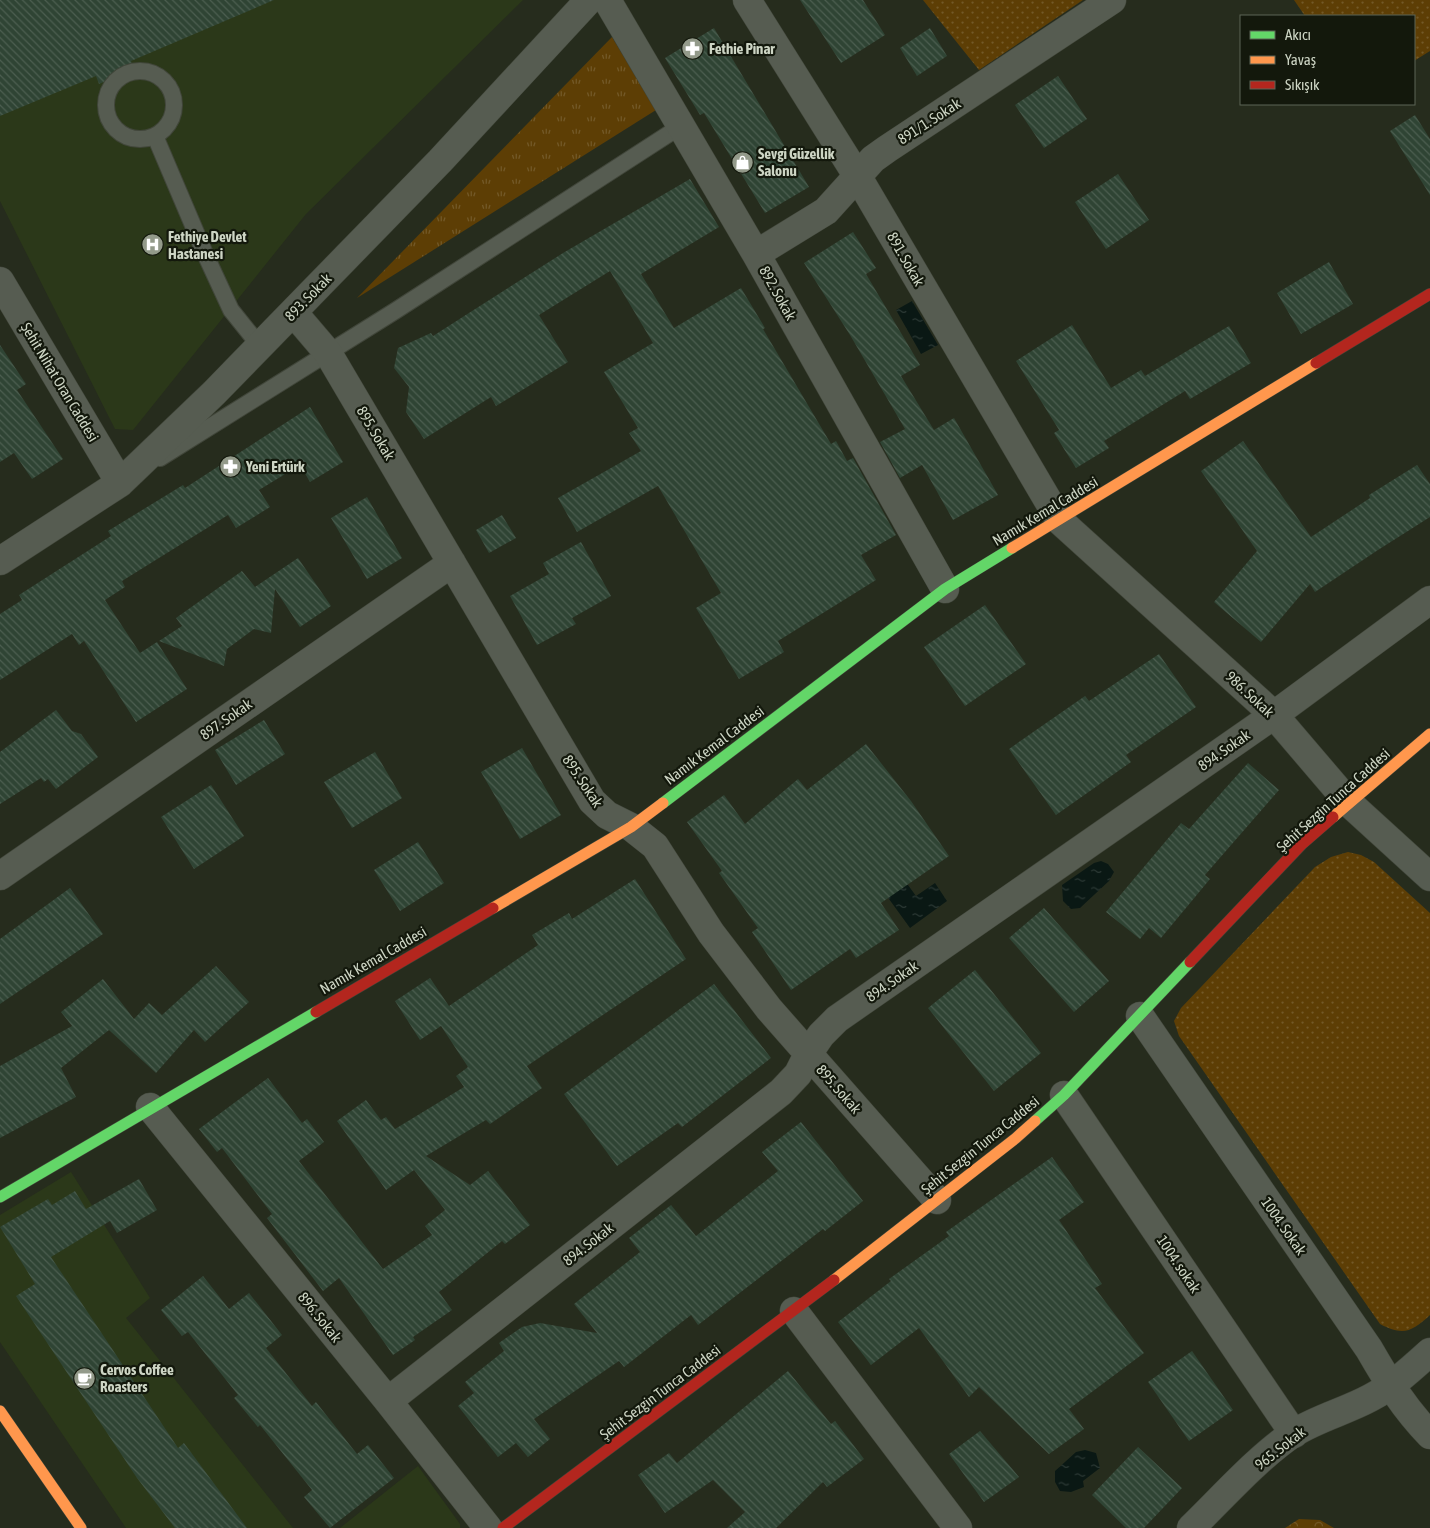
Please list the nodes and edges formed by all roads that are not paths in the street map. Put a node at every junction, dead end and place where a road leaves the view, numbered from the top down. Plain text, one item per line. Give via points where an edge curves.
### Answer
1 (588, 0) edge
2 (607, 0) edge
3 (747, 0) edge
4 (1112, 0) edge
5 (682, 126) junction
6 (155, 136) junction
7 (858, 178) junction
8 (756, 254) junction
9 (0, 281) edge
10 (1430, 294) edge
11 (293, 312) junction
12 (260, 346) junction
13 (328, 353) junction
14 (120, 483) junction
15 (1060, 521) junction
16 (0, 561) edge
17 (452, 563) junction
18 (945, 589) junction
19 (1430, 600) edge
20 (1274, 715) junction
21 (1430, 734) edge
22 (1350, 804) junction
23 (631, 827) junction
24 (0, 876) edge
25 (1430, 877) edge
26 (1140, 1016) junction
27 (808, 1054) junction
28 (1064, 1095) junction
29 (150, 1107) junction
30 (0, 1197) edge
31 (936, 1200) junction
32 (794, 1311) junction
33 (1430, 1352) edge
34 (1391, 1386) junction
35 (388, 1401) junction
36 (0, 1411) edge
37 (1294, 1434) junction
38 (1430, 1435) edge
39 (81, 1528) edge
40 (488, 1528) edge
41 (503, 1528) edge
42 (958, 1528) edge
43 (1191, 1528) edge

1 - 11 street, 893. Sokak via 440,161
2 - 5 street, 892. Sokak
3 - 7 street, 891. Sokak
4 - 7 street, 891/1. Sokak via 887,149
5 - 8 street, 892. Sokak
5 - 13 lane
6 - 6 lane via 172,116 174,100 171,89 165,80 151,72 135,70 124,74 115,80 105,99 108,120 123,135 144,139
6 - 12 lane via 231,310
7 - 8 street, 891/1. Sokak via 826,211
7 - 15 street, 891. Sokak
8 - 18 street, 892. Sokak
9 - 14 street, Şehit Nihat Oran Caddesi
10 - 15 street, Namık Kemal Caddesi
11 - 12 street, 893. Sokak
11 - 13 street, 895. Sokak
12 - 14 street, 893. Sokak
13 - 14 lane
13 - 17 street, 895. Sokak
14 - 16 street, 893. Sokak
15 - 18 street, Namık Kemal Caddesi
15 - 20 street, 986. Sokak
17 - 23 street, 895. Sokak via 592,801 607,816
17 - 24 street, 897. Sokak
18 - 23 street, Namık Kemal Caddesi
19 - 20 street, 894. Sokak
20 - 22 street, 986. Sokak
20 - 27 street, 894. Sokak via 837,1019
21 - 22 street, Şehit Sezgin Tunca Caddesi
22 - 25 street, 986. Sokak
22 - 26 street, Şehit Sezgin Tunca Caddesi via 1302,844
23 - 27 street, 895. Sokak via 654,846 711,933
23 - 29 street, Namık Kemal Caddesi
26 - 28 street, Şehit Sezgin Tunca Caddesi
26 - 34 street, 1004. Sokak via 1369,1349
27 - 31 street, 895. Sokak
27 - 35 street, 894. Sokak via 798,1074 782,1092
28 - 31 street, Şehit Sezgin Tunca Caddesi via 1016,1138
28 - 37 street, 1004. sokak
29 - 30 street, Namık Kemal Caddesi
29 - 35 street, 896. Sokak
31 - 32 street, Şehit Sezgin Tunca Caddesi
32 - 41 street, Şehit Sezgin Tunca Caddesi
32 - 42 street
33 - 34 street, 965. Sokak
34 - 37 street, 965. Sokak
34 - 38 street, 1004. Sokak
35 - 40 street, 896. Sokak
36 - 39 street
37 - 43 street, 965. Sokak

